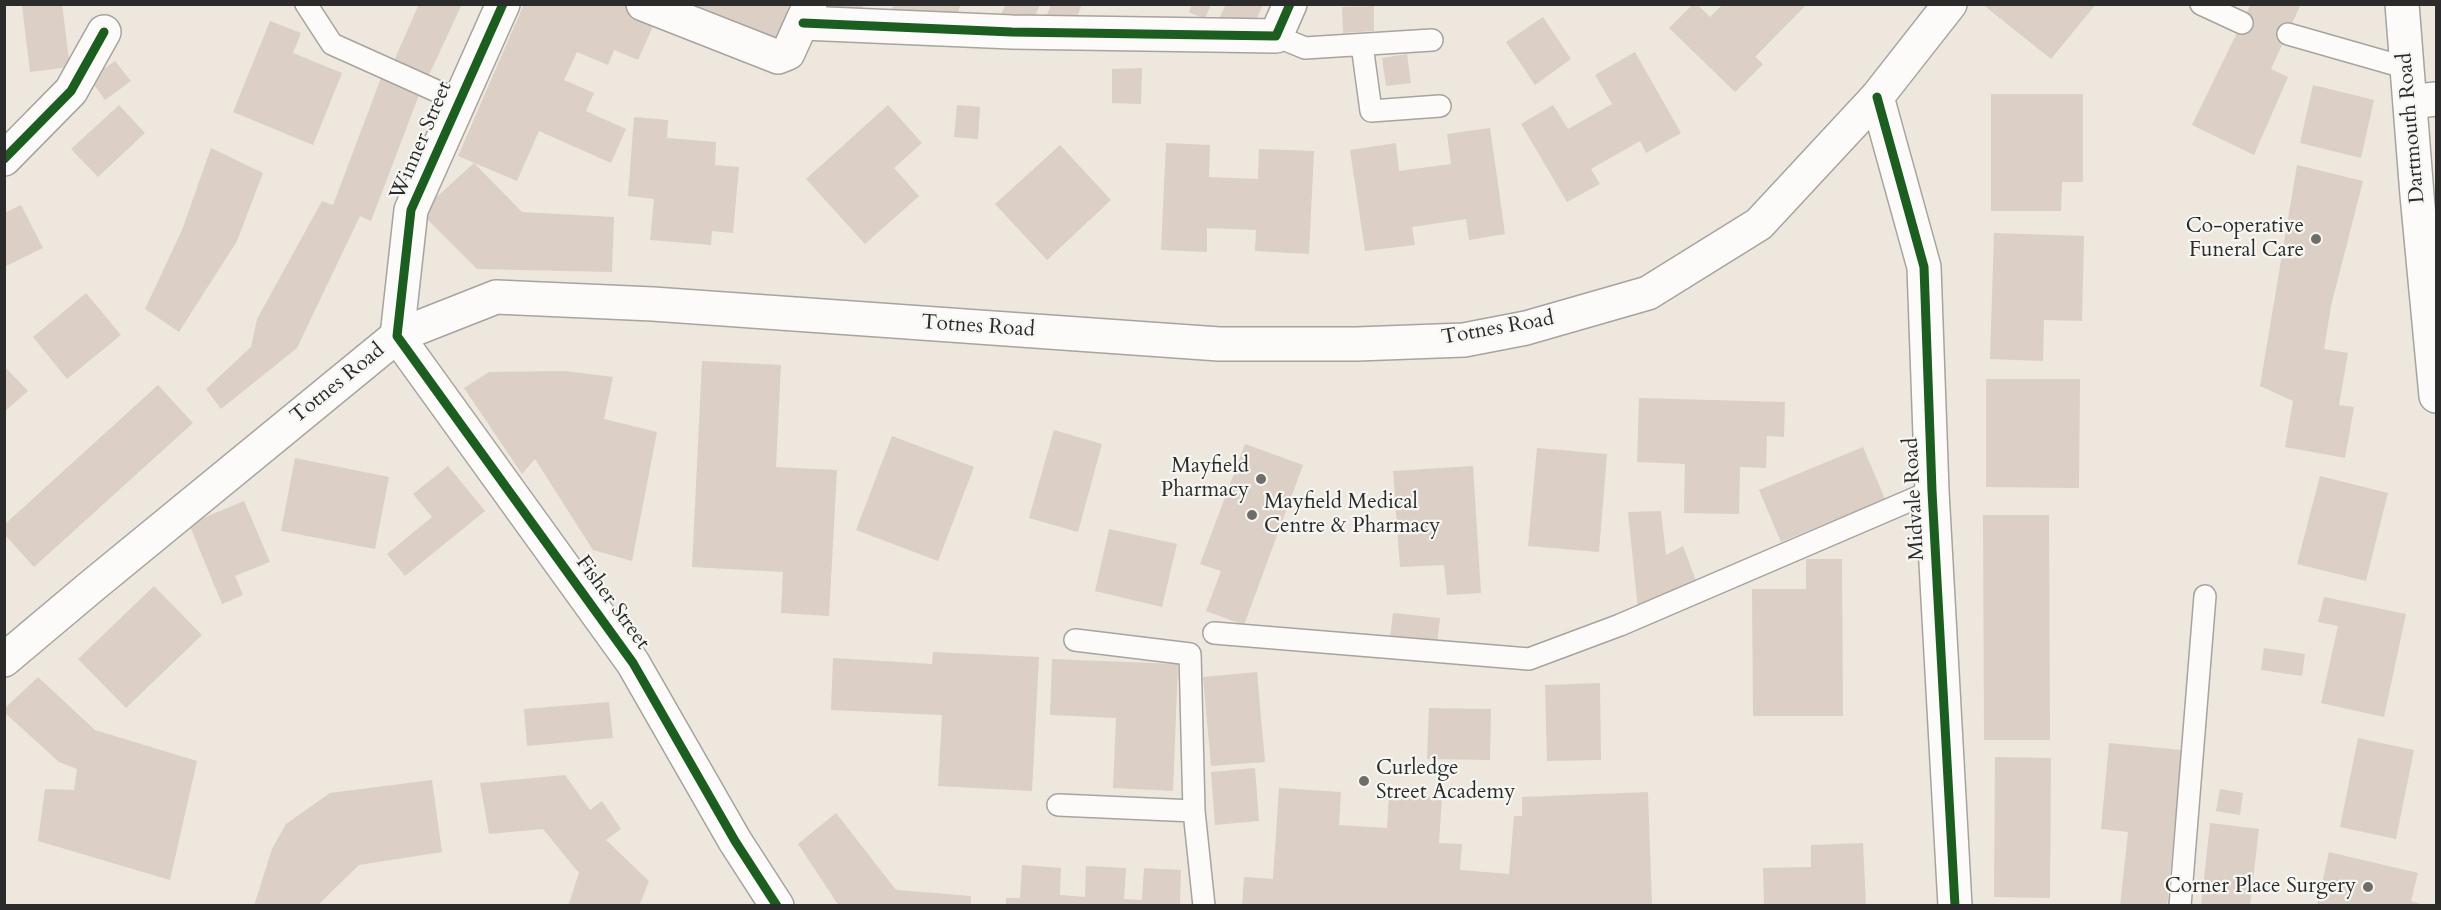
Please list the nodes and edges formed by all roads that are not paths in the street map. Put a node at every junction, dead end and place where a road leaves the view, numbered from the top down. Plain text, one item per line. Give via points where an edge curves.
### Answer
1 (306, 4) edge
2 (503, 4) edge
3 (643, 4) edge
4 (1290, 4) edge
5 (2201, 4) edge
6 (2402, 4) edge
7 (1949, 5) edge
8 (806, 14) edge
9 (2242, 23) dead end
10 (104, 32) dead end
11 (2288, 34) dead end
12 (1276, 36) junction
13 (1432, 40) dead end
14 (1362, 45) junction
15 (2407, 68) junction
16 (1877, 97) junction
17 (459, 101) junction
18 (2423, 101) edge
19 (1440, 106) dead end
20 (4, 159) edge
21 (397, 336) junction
22 (2436, 396) edge
23 (1932, 491) junction
24 (2205, 596) dead end
25 (1214, 633) dead end
26 (1076, 640) dead end
27 (4, 660) edge
28 (1058, 806) dead end
29 (1194, 811) junction
30 (777, 906) edge
31 (1204, 906) edge
32 (1955, 906) edge
33 (2180, 906) edge

1 - 17 lane via 332,44
2 - 17 street, Winner Street
3 - 8 street via 778,57 788,53
4 - 12 street
5 - 9 lane
6 - 15 street, Dartmouth Road
7 - 16 street, Totnes Road
8 - 12 street via 1012,32
10 - 20 street via 71,91
11 - 15 lane
12 - 14 lane via 1305,48
13 - 14 lane
14 - 19 lane via 1371,111
15 - 18 street, Dartmouth Road
16 - 21 street, Totnes Road via 1759,224 1648,293 1526,328 1464,340 1219,344 496,297
16 - 23 street, Midvale Road via 1924,267
17 - 21 street, Winner Street via 411,210
18 - 22 street, Dartmouth Road
21 - 27 street, Totnes Road
21 - 30 street, Fisher Street via 633,663
23 - 25 lane via 1620,625 1529,659
23 - 32 street, Midvale Road
24 - 33 lane
26 - 29 lane via 1190,654
28 - 29 lane
29 - 31 lane

